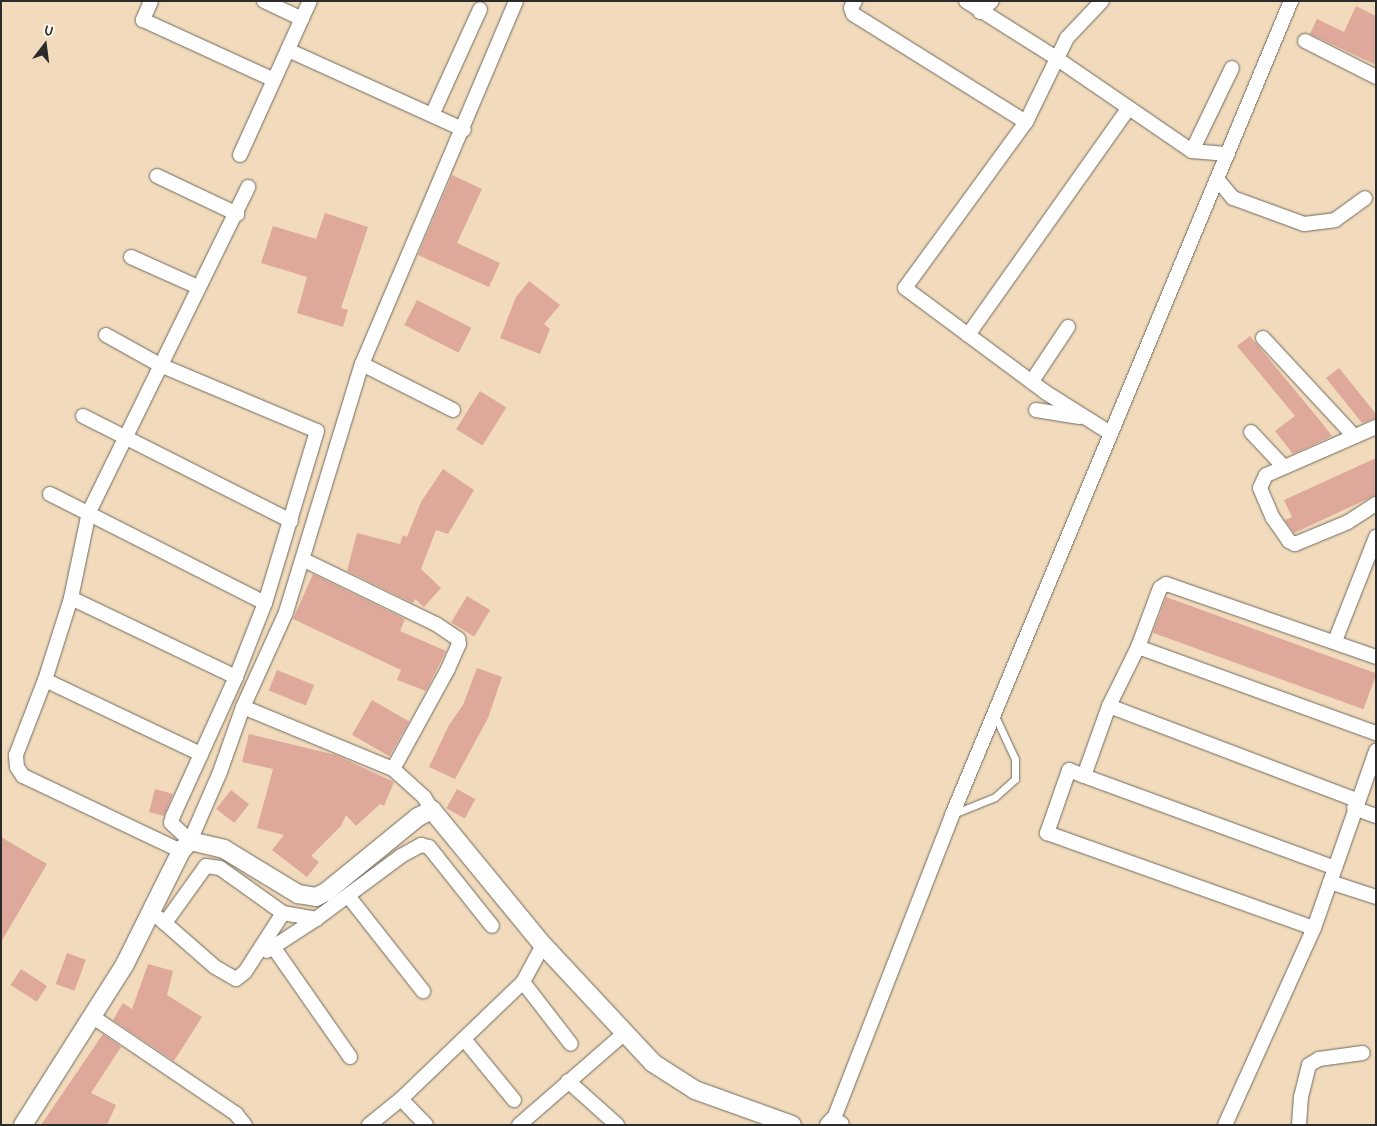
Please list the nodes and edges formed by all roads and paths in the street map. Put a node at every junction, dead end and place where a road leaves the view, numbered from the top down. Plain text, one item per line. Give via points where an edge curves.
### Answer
1 (151, 1) edge
2 (264, 1) edge
3 (310, 1) edge
4 (516, 1) edge
5 (855, 1) edge
6 (966, 1) edge
7 (992, 1) edge
8 (1102, 1) edge
9 (1291, 1) edge
10 (480, 9) dead end
11 (980, 12) junction
12 (302, 18) junction
13 (1305, 41) dead end
14 (288, 50) junction
15 (1056, 58) junction
16 (1232, 68) dead end
17 (1376, 77) edge
18 (274, 80) junction
19 (1129, 108) junction
20 (432, 115) junction
21 (1026, 122) junction
22 (464, 130) junction
23 (1192, 151) junction
24 (1228, 154) junction
25 (240, 155) dead end
26 (157, 176) dead end
27 (1217, 179) junction
28 (248, 187) dead end
29 (1366, 198) dead end
30 (237, 214) junction
31 (131, 257) dead end
32 (198, 287) junction
33 (1068, 327) dead end
34 (106, 335) dead end
35 (968, 335) junction
36 (1263, 338) dead end
37 (362, 364) junction
38 (160, 365) junction
39 (1032, 381) junction
40 (452, 410) dead end
41 (1036, 410) dead end
42 (83, 416) dead end
43 (1082, 418) junction
44 (1376, 428) edge
45 (1252, 432) dead end
46 (1110, 433) junction
47 (1354, 436) junction
48 (124, 438) junction
49 (1284, 467) junction
50 (50, 494) dead end
51 (1376, 504) edge
52 (89, 512) junction
53 (291, 521) junction
54 (1376, 536) edge
55 (304, 560) junction
56 (71, 598) junction
57 (265, 602) junction
58 (1335, 641) junction
59 (1138, 647) junction
60 (1376, 657) edge
61 (236, 677) junction
62 (45, 680) junction
63 (1109, 706) junction
64 (243, 707) junction
65 (994, 716) junction
66 (1376, 733) edge
67 (1376, 751) edge
68 (201, 754) junction
69 (393, 769) junction
70 (1084, 776) junction
71 (1355, 804) junction
72 (432, 810) junction
73 (952, 815) junction
74 (1376, 816) edge
75 (186, 846) junction
76 (1333, 875) junction
77 (350, 897) junction
78 (1376, 897) edge
79 (151, 911) junction
80 (283, 913) junction
81 (316, 919) junction
82 (165, 923) junction
83 (492, 926) dead end
84 (1314, 928) junction
85 (543, 945) junction
86 (274, 948) junction
87 (255, 957) junction
88 (523, 982) junction
89 (423, 991) dead end
90 (93, 1017) junction
91 (626, 1032) junction
92 (464, 1039) junction
93 (571, 1044) dead end
94 (1363, 1053) dead end
95 (350, 1057) dead end
96 (568, 1081) junction
97 (401, 1099) junction
98 (514, 1100) dead end
99 (834, 1124) edge
100 (23, 1125) edge
101 (245, 1125) edge
102 (369, 1125) edge
103 (426, 1125) edge
104 (519, 1125) edge
105 (617, 1125) edge
106 (792, 1125) edge
107 (1224, 1125) edge
108 (1299, 1125) edge

1 - 18 street via 143,20
2 - 12 street
3 - 12 street
4 - 22 street
5 - 21 street via 851,8 853,14
6 - 11 street
7 - 11 street
8 - 15 street via 1076,26
9 - 24 street
10 - 20 street
11 - 15 street
12 - 14 street
13 - 17 street
14 - 18 street
14 - 20 street
15 - 19 street
15 - 21 street
16 - 23 street
18 - 25 street
19 - 23 street
19 - 35 street
20 - 22 street
21 - 35 street via 906,284 908,291
22 - 37 street
23 - 24 street
24 - 27 street
26 - 30 street
27 - 29 street via 1233,198 1304,224 1334,220
27 - 46 street
28 - 30 street
30 - 32 street
31 - 32 street
32 - 38 street
33 - 39 street
34 - 38 street
35 - 39 street
36 - 47 street
37 - 40 street
37 - 55 street
38 - 48 street
38 - 53 street via 317,431
39 - 43 street
41 - 43 street
42 - 48 street
43 - 46 street
44 - 47 street
45 - 49 street
46 - 65 street
47 - 49 street
48 - 52 street
48 - 53 street
49 - 51 street via 1262,478 1260,488 1272,518 1289,541 1296,544 1348,522
50 - 52 street
52 - 56 street
52 - 57 street
53 - 57 street
54 - 58 street
55 - 64 street via 286,612
55 - 69 street via 436,624 458,639 452,661
56 - 61 street
56 - 62 street
57 - 61 street
58 - 59 street via 1166,584 1160,588
58 - 60 street
59 - 63 street
59 - 66 street
61 - 68 street
62 - 68 street
62 - 75 street via 16,755 19,771 30,780
63 - 70 street
63 - 71 street
64 - 69 street
64 - 75 street via 220,772
65 - 73 street
65 - 73 lane via 1015,759 1014,778 995,797
67 - 71 street
68 - 75 street via 171,823
69 - 72 street via 424,797
70 - 76 street
70 - 84 street via 1069,770 1047,833
71 - 74 street
71 - 76 street
72 - 75 street via 418,817 316,897 298,894 224,849
72 - 85 street
73 - 99 street
75 - 79 street
76 - 78 street
76 - 84 street
77 - 81 street
77 - 83 street via 401,856 421,845 429,847
77 - 89 street
79 - 82 street
79 - 90 street via 125,964
80 - 81 street
80 - 82 street via 220,868 206,866
80 - 87 street
81 - 86 street
82 - 87 street via 233,979 240,977
84 - 107 street
85 - 88 street
85 - 91 street
86 - 87 street
86 - 95 street
88 - 92 street
88 - 93 street
90 - 100 street
90 - 101 street via 236,1114
91 - 96 street
91 - 106 street via 653,1063 674,1078 724,1101
92 - 97 street
92 - 98 street
94 - 108 street via 1319,1059 1310,1065 1301,1097
96 - 104 street
96 - 105 street
97 - 102 street
97 - 103 street

